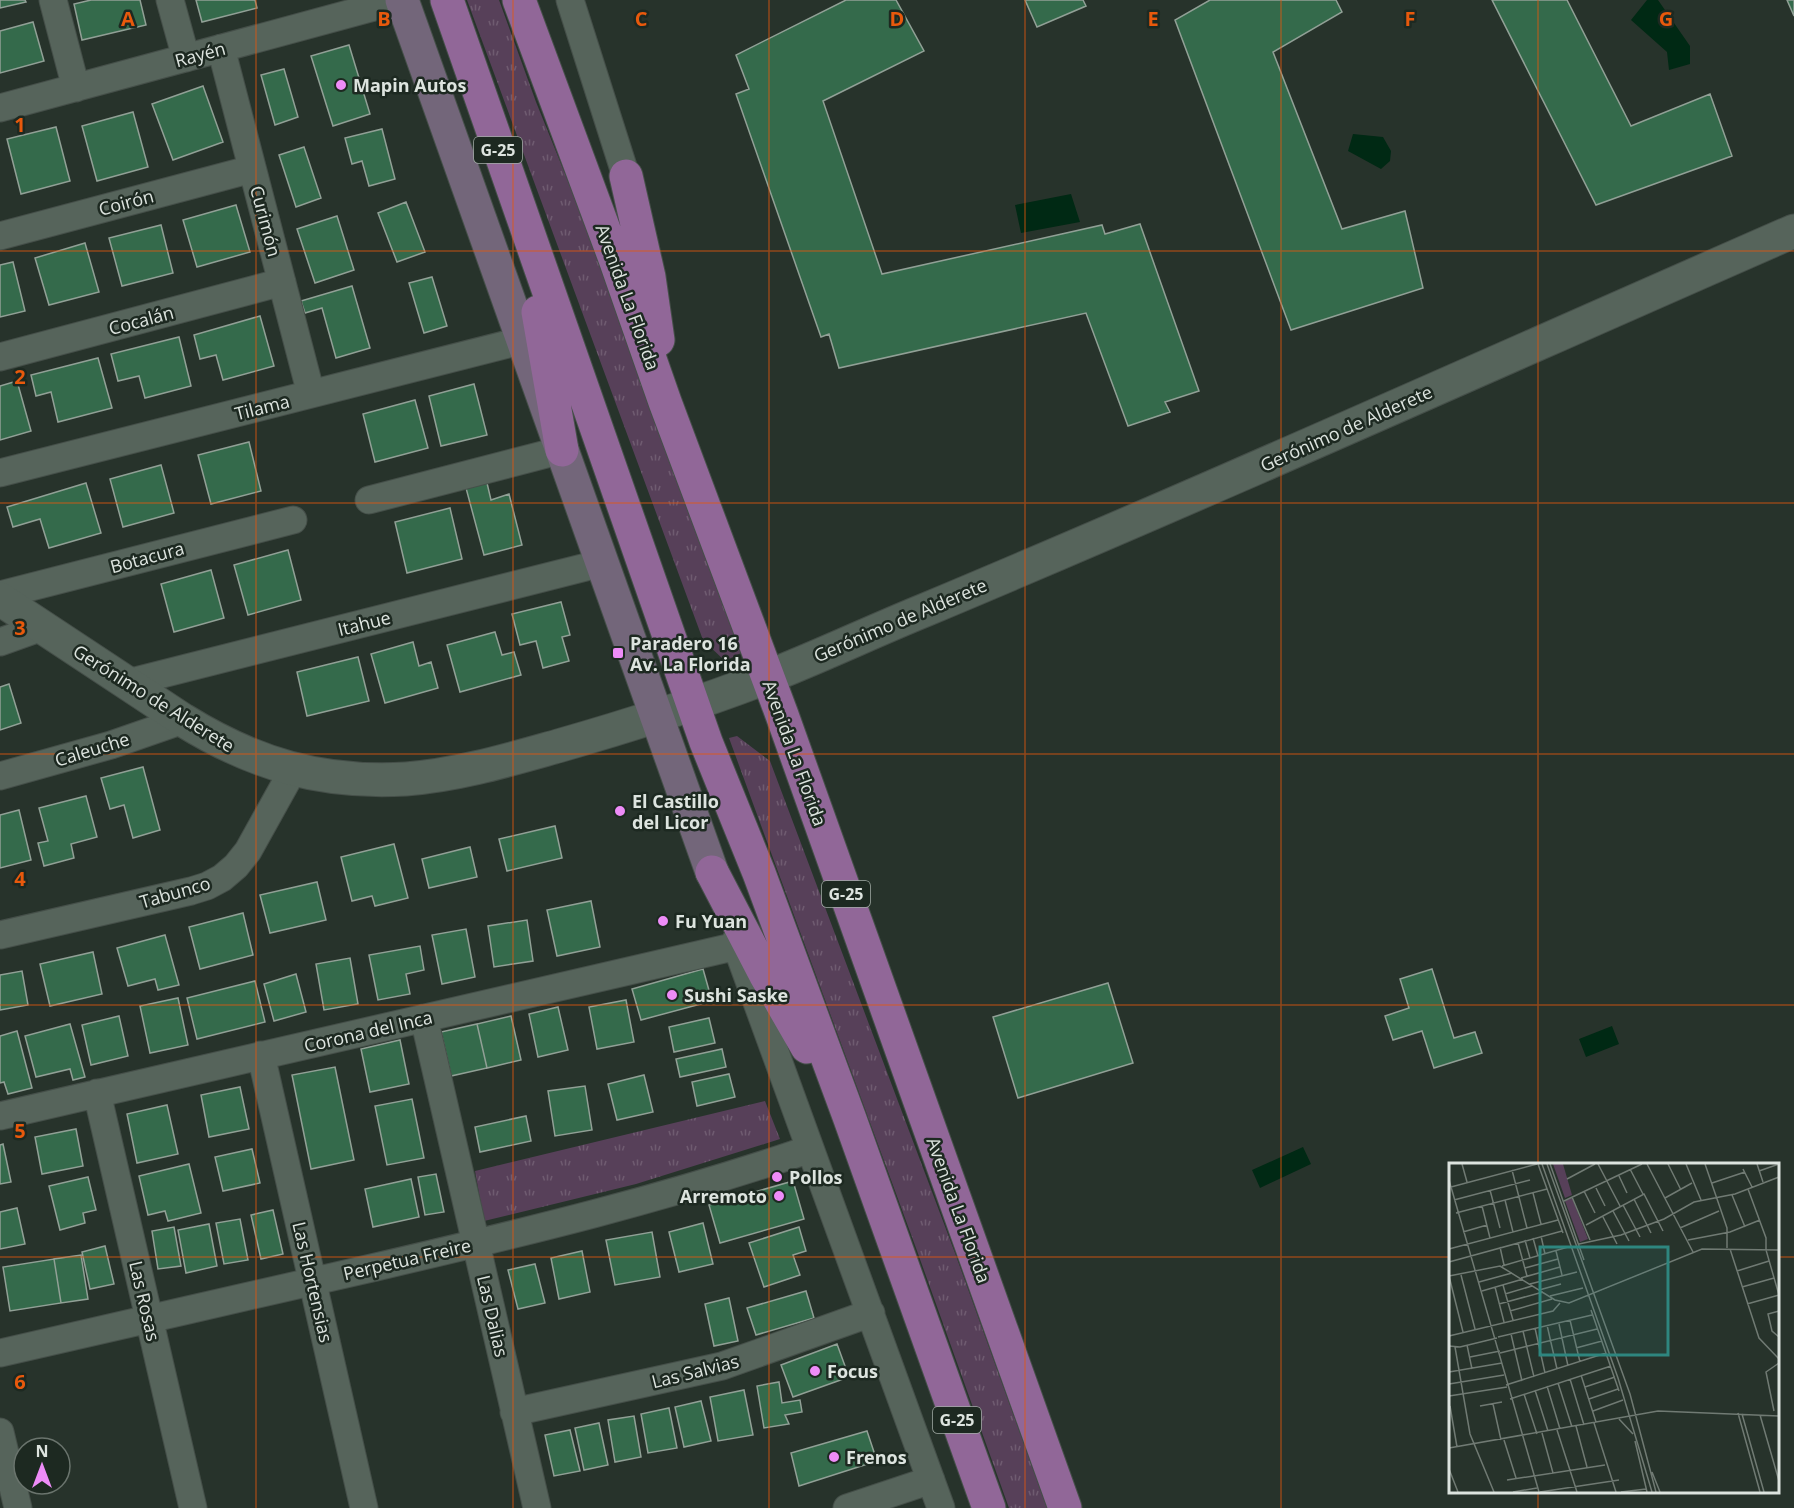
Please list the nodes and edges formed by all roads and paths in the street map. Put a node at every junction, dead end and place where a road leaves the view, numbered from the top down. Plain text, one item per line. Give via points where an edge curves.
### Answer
1 (53, 0) edge
2 (170, 0) edge
3 (401, 0) edge
4 (447, 0) edge
5 (519, 0) edge
6 (570, 0) edge
7 (222, 48) junction
8 (186, 58) junction
9 (76, 88) junction
10 (0, 108) edge
11 (252, 169) junction
12 (626, 176) joint
13 (523, 221) junction
14 (1794, 231) edge
15 (0, 236) edge
16 (282, 282) junction
17 (524, 340) junction
18 (0, 357) edge
19 (311, 394) junction
20 (665, 402) junction
21 (562, 450) junction
22 (0, 473) edge
23 (369, 500) dead end
24 (293, 520) dead end
25 (602, 562) junction
26 (0, 597) edge
27 (42, 627) junction
28 (0, 642) edge
29 (768, 677) junction
30 (127, 683) junction
31 (693, 704) junction
32 (657, 718) junction
33 (183, 720) junction
34 (293, 770) junction
35 (0, 776) edge
36 (712, 872) junction
37 (0, 935) edge
38 (737, 946) junction
39 (424, 1018) junction
40 (261, 1055) junction
41 (97, 1093) junction
42 (0, 1116) edge
43 (850, 1119) junction
44 (810, 1149) junction
45 (476, 1243) junction
46 (312, 1281) junction
47 (871, 1313) junction
48 (149, 1319) junction
49 (0, 1353) edge
50 (514, 1412) junction
51 (0, 1432) edge
52 (931, 1480) junction
53 (1062, 1504) edge
54 (18, 1508) edge
55 (193, 1508) edge
56 (364, 1508) edge
57 (537, 1508) edge
58 (847, 1508) edge
59 (941, 1508) edge
60 (989, 1508) edge

1 - 9 street
2 - 8 street
3 - 7 street, Rayén
3 - 17 main road
4 - 13 main road, G-25
5 - 20 main road, Avenida La Florida / G-25
6 - 12 street
7 - 8 street, Rayén
7 - 11 street, Curimón
8 - 9 street, Rayén
9 - 10 street, Rayén
11 - 15 street, Coirón
11 - 16 street, Curimón
12 - 20 main road via 649,277
13 - 21 main road
13 - 31 main road, G-25
14 - 29 street, Gerónimo de Alderete via 1135,521
16 - 18 street, Cocalán
16 - 19 street, Curimón
17 - 19 street, Tilama
17 - 21 main road
19 - 22 street, Tilama
20 - 29 main road, Avenida La Florida / G-25
21 - 23 street
21 - 25 main road
24 - 26 street, Botacura
25 - 30 street, Itahue
25 - 32 main road
26 - 27 street, Gerónimo de Alderete
27 - 28 street
27 - 30 street, Gerónimo de Alderete
29 - 31 street, Gerónimo de Alderete
29 - 53 main road, Avenida La Florida / G-25
30 - 33 street, Gerónimo de Alderete
31 - 32 street, Gerónimo de Alderete
31 - 43 main road, G-25
32 - 34 street, Gerónimo de Alderete via 442,775 367,779
32 - 36 main road
33 - 34 street, Gerónimo de Alderete via 236,750
33 - 35 street, Caleuche
34 - 37 street, Tabunco via 248,851 222,878 191,891
36 - 38 street
36 - 43 main road via 765,974
38 - 39 street, Corona del Inca
38 - 44 street
39 - 40 street, Corona del Inca
39 - 45 street, Las Dalias
40 - 41 street, Corona del Inca
40 - 46 street, Las Hortensias
41 - 42 street, Corona del Inca
41 - 48 street, Las Rosas
43 - 60 main road, G-25
44 - 45 street, Perpetua Freire via 669,1194
44 - 47 street
45 - 46 street, Perpetua Freire
45 - 50 street, Las Dalias
46 - 48 street, Perpetua Freire
46 - 56 street, Las Hortensias
47 - 50 street, Las Salvias via 722,1366
47 - 52 street
48 - 49 street, Perpetua Freire
48 - 55 street, Las Rosas
50 - 57 street, Las Dalias
51 - 54 street
52 - 58 street
52 - 59 street

